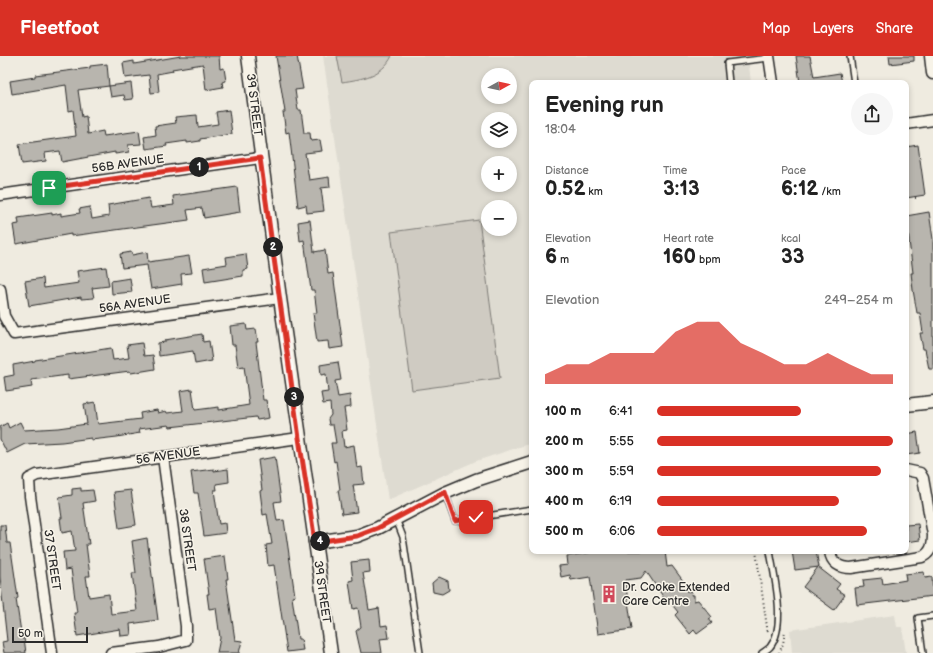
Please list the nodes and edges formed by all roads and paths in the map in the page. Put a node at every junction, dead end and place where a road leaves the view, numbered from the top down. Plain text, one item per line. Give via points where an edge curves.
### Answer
1 (248, 56) edge
2 (850, 56) edge
3 (931, 56) edge
4 (769, 57) edge
5 (933, 73) edge
6 (729, 80) edge
7 (773, 80) edge
8 (854, 80) edge
9 (933, 120) edge
10 (909, 124) edge
11 (260, 158) junction
12 (0, 195) edge
13 (915, 198) dead end
14 (918, 198) dead end
15 (0, 289) edge
16 (280, 298) junction
17 (933, 402) edge
18 (909, 405) edge
19 (299, 438) junction
20 (163, 457) junction
21 (529, 463) edge
22 (909, 471) edge
23 (37, 474) joint
24 (445, 492) junction
25 (529, 509) edge
26 (395, 518) junction
27 (315, 542) junction
28 (756, 554) edge
29 (770, 554) edge
30 (831, 554) edge
31 (933, 616) edge
32 (768, 630) dead end
33 (52, 653) edge
34 (111, 653) edge
35 (331, 653) edge
36 (420, 653) edge
37 (762, 653) edge
38 (923, 653) edge

1 - 11 street, 39 STREET
2 - 8 lane
3 - 5 street
4 - 6 lane via 726,63
4 - 7 street
9 - 10 street
11 - 12 street, 56B AVENUE
11 - 16 street, 39 STREET
13 - 14 path
15 - 16 street, 56A AVENUE via 4,316 14,334
16 - 19 street, 39 STREET
17 - 18 street
19 - 20 street, 56 AVENUE
19 - 27 street, 39 STREET
20 - 23 street, 56 AVENUE
20 - 34 street, 38 STREET via 186,640 159,647
21 - 24 street
22 - 30 street via 920,473 924,478 933,543 927,555 922,558 843,568 832,559
23 - 33 street, 37 STREET via 29,480 30,496
24 - 25 lane via 455,521
24 - 26 street
26 - 27 street via 357,536
26 - 36 lane via 403,537
27 - 35 street, 39 STREET
28 - 32 path
29 - 37 lane via 778,624 770,647
31 - 38 lane via 918,618

